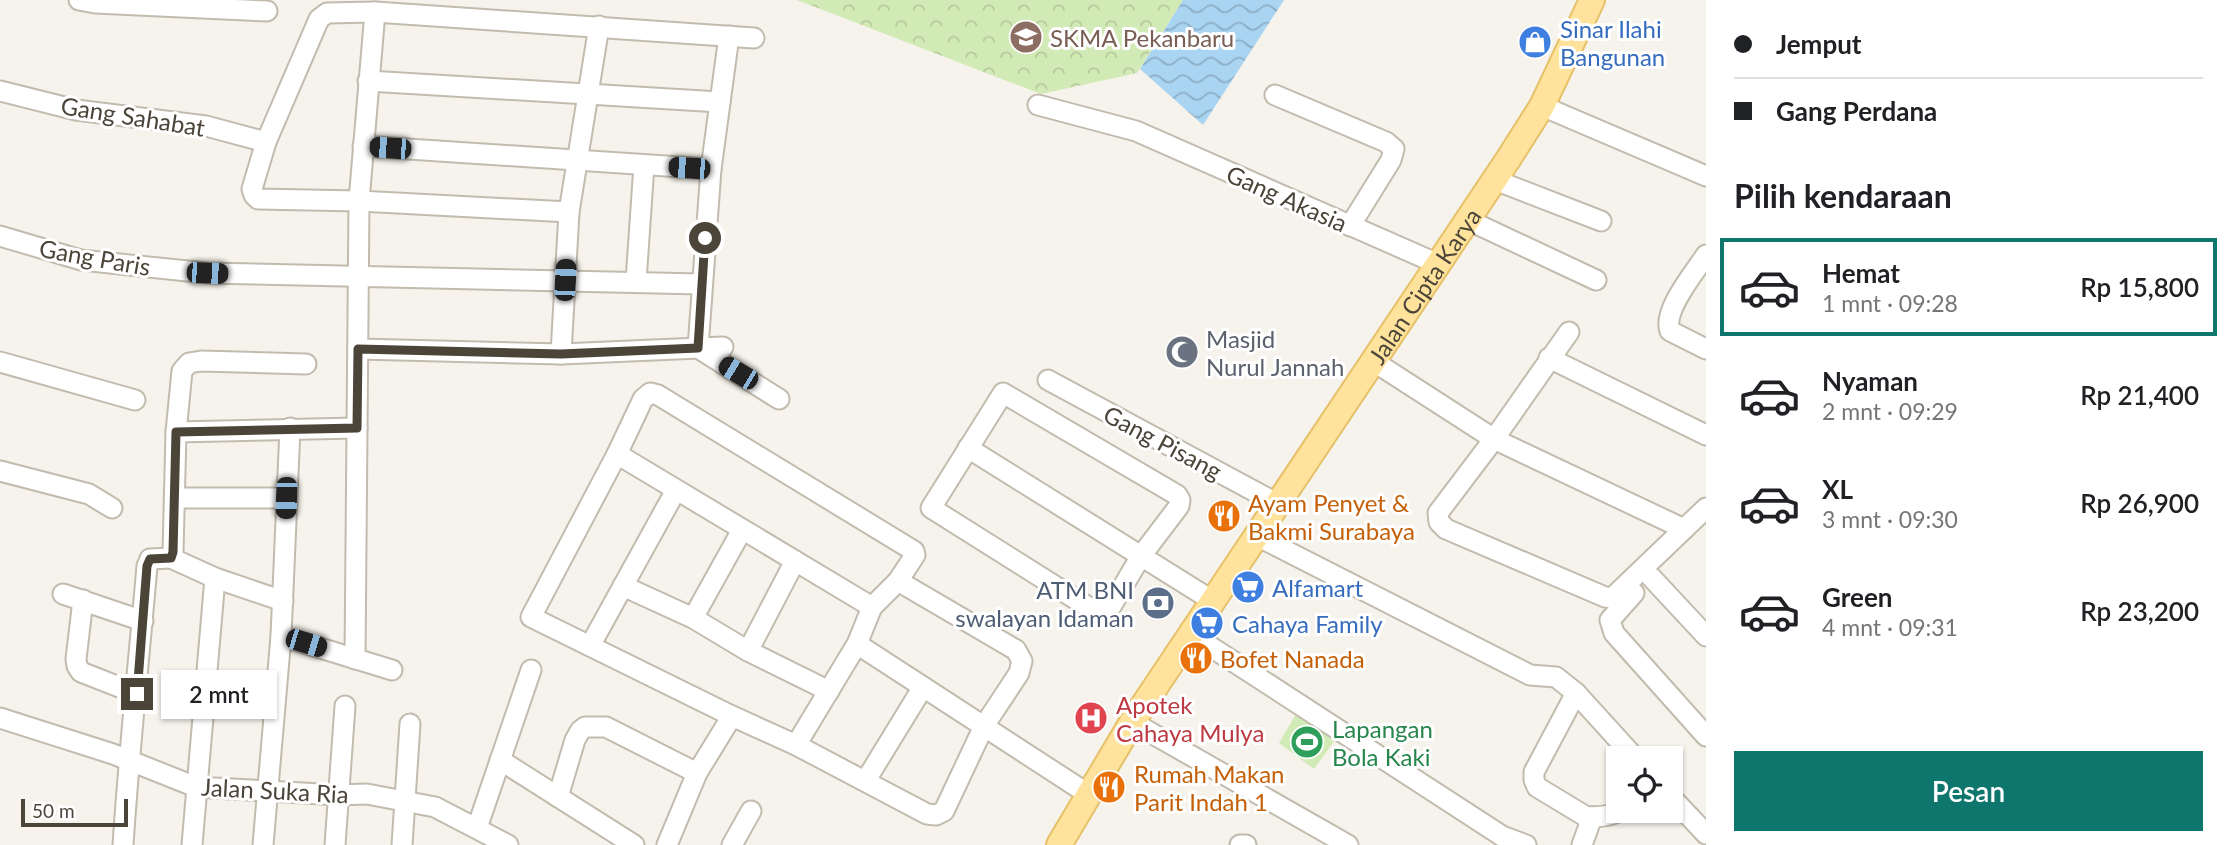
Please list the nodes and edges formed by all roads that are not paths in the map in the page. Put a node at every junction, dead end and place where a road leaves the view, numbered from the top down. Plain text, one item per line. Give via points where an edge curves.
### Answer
1 (79, 0) edge
2 (1589, 1) edge
3 (267, 11) dead end
4 (375, 12) junction
5 (599, 26) junction
6 (729, 36) junction
7 (754, 38) dead end
8 (368, 81) junction
9 (0, 91) edge
10 (588, 94) junction
11 (1275, 94) dead end
12 (720, 102) junction
13 (1038, 105) dead end
14 (1542, 106) junction
15 (266, 142) junction
16 (363, 146) junction
17 (577, 160) junction
18 (644, 165) junction
19 (711, 169) junction
20 (1706, 176) edge
21 (1495, 180) junction
22 (359, 201) junction
23 (569, 212) junction
24 (1468, 220) junction
25 (1601, 221) dead end
26 (1350, 226) junction
27 (0, 236) edge
28 (1706, 255) edge
29 (1438, 264) junction
30 (359, 278) junction
31 (565, 280) junction
32 (1595, 280) dead end
33 (636, 281) junction
34 (701, 284) junction
35 (1569, 332) dead end
36 (723, 347) dead end
37 (698, 348) junction
38 (358, 349) junction
39 (1706, 349) edge
40 (561, 354) junction
41 (1549, 358) junction
42 (1373, 361) junction
43 (0, 362) edge
44 (306, 365) dead end
45 (1048, 380) dead end
46 (779, 399) dead end
47 (135, 400) dead end
48 (290, 428) junction
49 (357, 428) junction
50 (176, 432) junction
51 (1706, 435) edge
52 (1494, 439) junction
53 (968, 448) junction
54 (617, 454) junction
55 (0, 471) edge
56 (676, 490) junction
57 (176, 498) junction
58 (286, 498) junction
59 (1278, 504) junction
60 (112, 508) dead end
61 (1706, 508) edge
62 (1706, 525) edge
63 (1684, 529) junction
64 (742, 530) junction
65 (1256, 536) junction
66 (1141, 556) junction
67 (171, 558) junction
68 (795, 561) junction
69 (1651, 577) junction
70 (215, 578) junction
71 (898, 581) junction
72 (623, 586) junction
73 (63, 594) dead end
74 (83, 600) junction
75 (283, 601) junction
76 (1213, 601) junction
77 (872, 607) junction
78 (693, 618) junction
79 (143, 621) junction
80 (1705, 633) edge
81 (1191, 634) junction
82 (281, 636) junction
83 (857, 644) junction
84 (590, 646) junction
85 (748, 650) junction
86 (355, 659) junction
87 (393, 670) dead end
88 (531, 670) dead end
89 (923, 687) junction
90 (829, 691) junction
91 (1576, 693) junction
92 (137, 694) junction
93 (345, 706) dead end
94 (732, 716) junction
95 (0, 718) edge
96 (1132, 722) junction
97 (410, 724) dead end
98 (984, 726) junction
99 (1706, 736) edge
100 (796, 745) junction
101 (1624, 746) edge
102 (128, 760) junction
103 (500, 760) junction
104 (697, 773) junction
105 (866, 780) junction
106 (196, 787) junction
107 (268, 790) junction
108 (1088, 794) junction
109 (338, 795) junction
110 (558, 797) junction
111 (405, 801) junction
112 (1683, 810) edge
113 (751, 811) dead end
114 (1606, 815) edge
115 (1592, 817) junction
116 (476, 827) junction
117 (1706, 834) edge
118 (626, 843) edge
119 (123, 845) edge
120 (192, 845) edge
121 (263, 845) edge
122 (335, 845) edge
123 (402, 845) edge
124 (508, 845) edge
125 (667, 845) edge
126 (732, 845) edge
127 (1059, 845) edge
128 (1349, 845) edge
129 (1527, 845) edge
130 (1582, 845) edge

1 - 3 street
2 - 14 main road, Jalan Cipta Karya
4 - 5 street
4 - 8 street
4 - 15 street via 327,13 319,19
5 - 6 street
5 - 10 street
6 - 7 street
6 - 12 street
8 - 10 street
8 - 16 street
9 - 15 street, Gang Sahabat via 76,110 206,126
10 - 12 street
10 - 17 street
11 - 26 street via 1394,149
12 - 19 street
13 - 26 street, Gang Akasia via 1136,131
14 - 20 street
14 - 21 main road, Jalan Cipta Karya
15 - 22 street via 252,189 258,199
16 - 17 street
16 - 22 street
17 - 18 street
17 - 23 street
18 - 19 street
18 - 33 street
19 - 34 street
21 - 24 main road, Jalan Cipta Karya
21 - 25 street
22 - 23 street
22 - 30 street
23 - 31 street
24 - 29 main road, Jalan Cipta Karya
24 - 32 street
26 - 29 street, Gang Akasia
27 - 30 street, Gang Paris via 81,260 207,273
28 - 39 street via 1667,322 1670,331
29 - 42 main road, Jalan Cipta Karya
30 - 31 street, Gang Paris
30 - 38 street
31 - 33 street, Gang Paris
31 - 40 street
33 - 34 street, Gang Paris
34 - 37 street
35 - 41 street
36 - 37 street
37 - 40 street
37 - 46 street
38 - 40 street
38 - 49 street
41 - 51 street
41 - 52 street
42 - 52 street
42 - 59 main road, Jalan Cipta Karya
43 - 47 street
44 - 50 street via 189,363 182,371
45 - 59 street, Gang Pisang
48 - 49 street
48 - 50 street
48 - 58 street
49 - 86 street
50 - 57 street
52 - 63 street
52 - 63 street via 1438,513 1446,529 1612,598
53 - 66 street
53 - 66 street via 1003,393 1177,495 1179,506
53 - 66 street via 931,508 958,526 1100,613 1110,610
54 - 56 street
54 - 71 street via 643,399 650,393 658,395 914,551
54 - 84 street via 531,617
55 - 60 street via 89,495
56 - 64 street
56 - 72 street
57 - 58 street
57 - 67 street
58 - 75 street
59 - 65 main road, Jalan Cipta Karya
61 - 63 street
62 - 69 street
64 - 68 street
64 - 78 street
65 - 76 main road, Jalan Cipta Karya
65 - 91 street via 1530,675 1556,677
66 - 76 street
67 - 70 street
67 - 79 street via 149,562
68 - 77 street
68 - 85 street
69 - 80 street
69 - 99 street via 1619,607 1610,625
70 - 75 street
70 - 106 street
71 - 77 street
71 - 98 street via 1016,650 1022,661 1019,673
72 - 78 street
72 - 84 street
73 - 74 street
74 - 79 street
74 - 92 street via 77,666 81,672
75 - 82 street
76 - 81 main road, Jalan Cipta Karya
77 - 83 street
78 - 85 street
79 - 92 street
81 - 96 main road, Jalan Cipta Karya
81 - 129 street via 1502,836
82 - 86 street
82 - 107 street
83 - 89 street
83 - 90 street
84 - 94 street
85 - 90 street
86 - 87 street
88 - 103 street
89 - 98 street
89 - 105 street
90 - 100 street
91 - 101 street
91 - 115 street via 1534,780 1537,787
92 - 102 street
93 - 109 street
94 - 100 street
94 - 104 street
95 - 102 street, Jalan Suka Ria
96 - 108 main road, Jalan Cipta Karya
96 - 128 street
97 - 111 street
98 - 105 street via 944,811 936,815
98 - 108 street
100 - 105 street
102 - 106 street, Jalan Suka Ria
102 - 119 street
103 - 110 street
103 - 116 street
104 - 110 street via 606,727 585,727 575,740
104 - 125 street
106 - 107 street, Jalan Suka Ria
106 - 120 street
107 - 109 street, Jalan Suka Ria
107 - 121 street
108 - 127 main road, Jalan Cipta Karya
109 - 111 street, Jalan Suka Ria via 368,794
109 - 122 street
110 - 118 street
111 - 116 street, Jalan Suka Ria via 435,807
111 - 123 street
112 - 117 street
113 - 126 street
114 - 115 street
115 - 130 street
116 - 124 street

